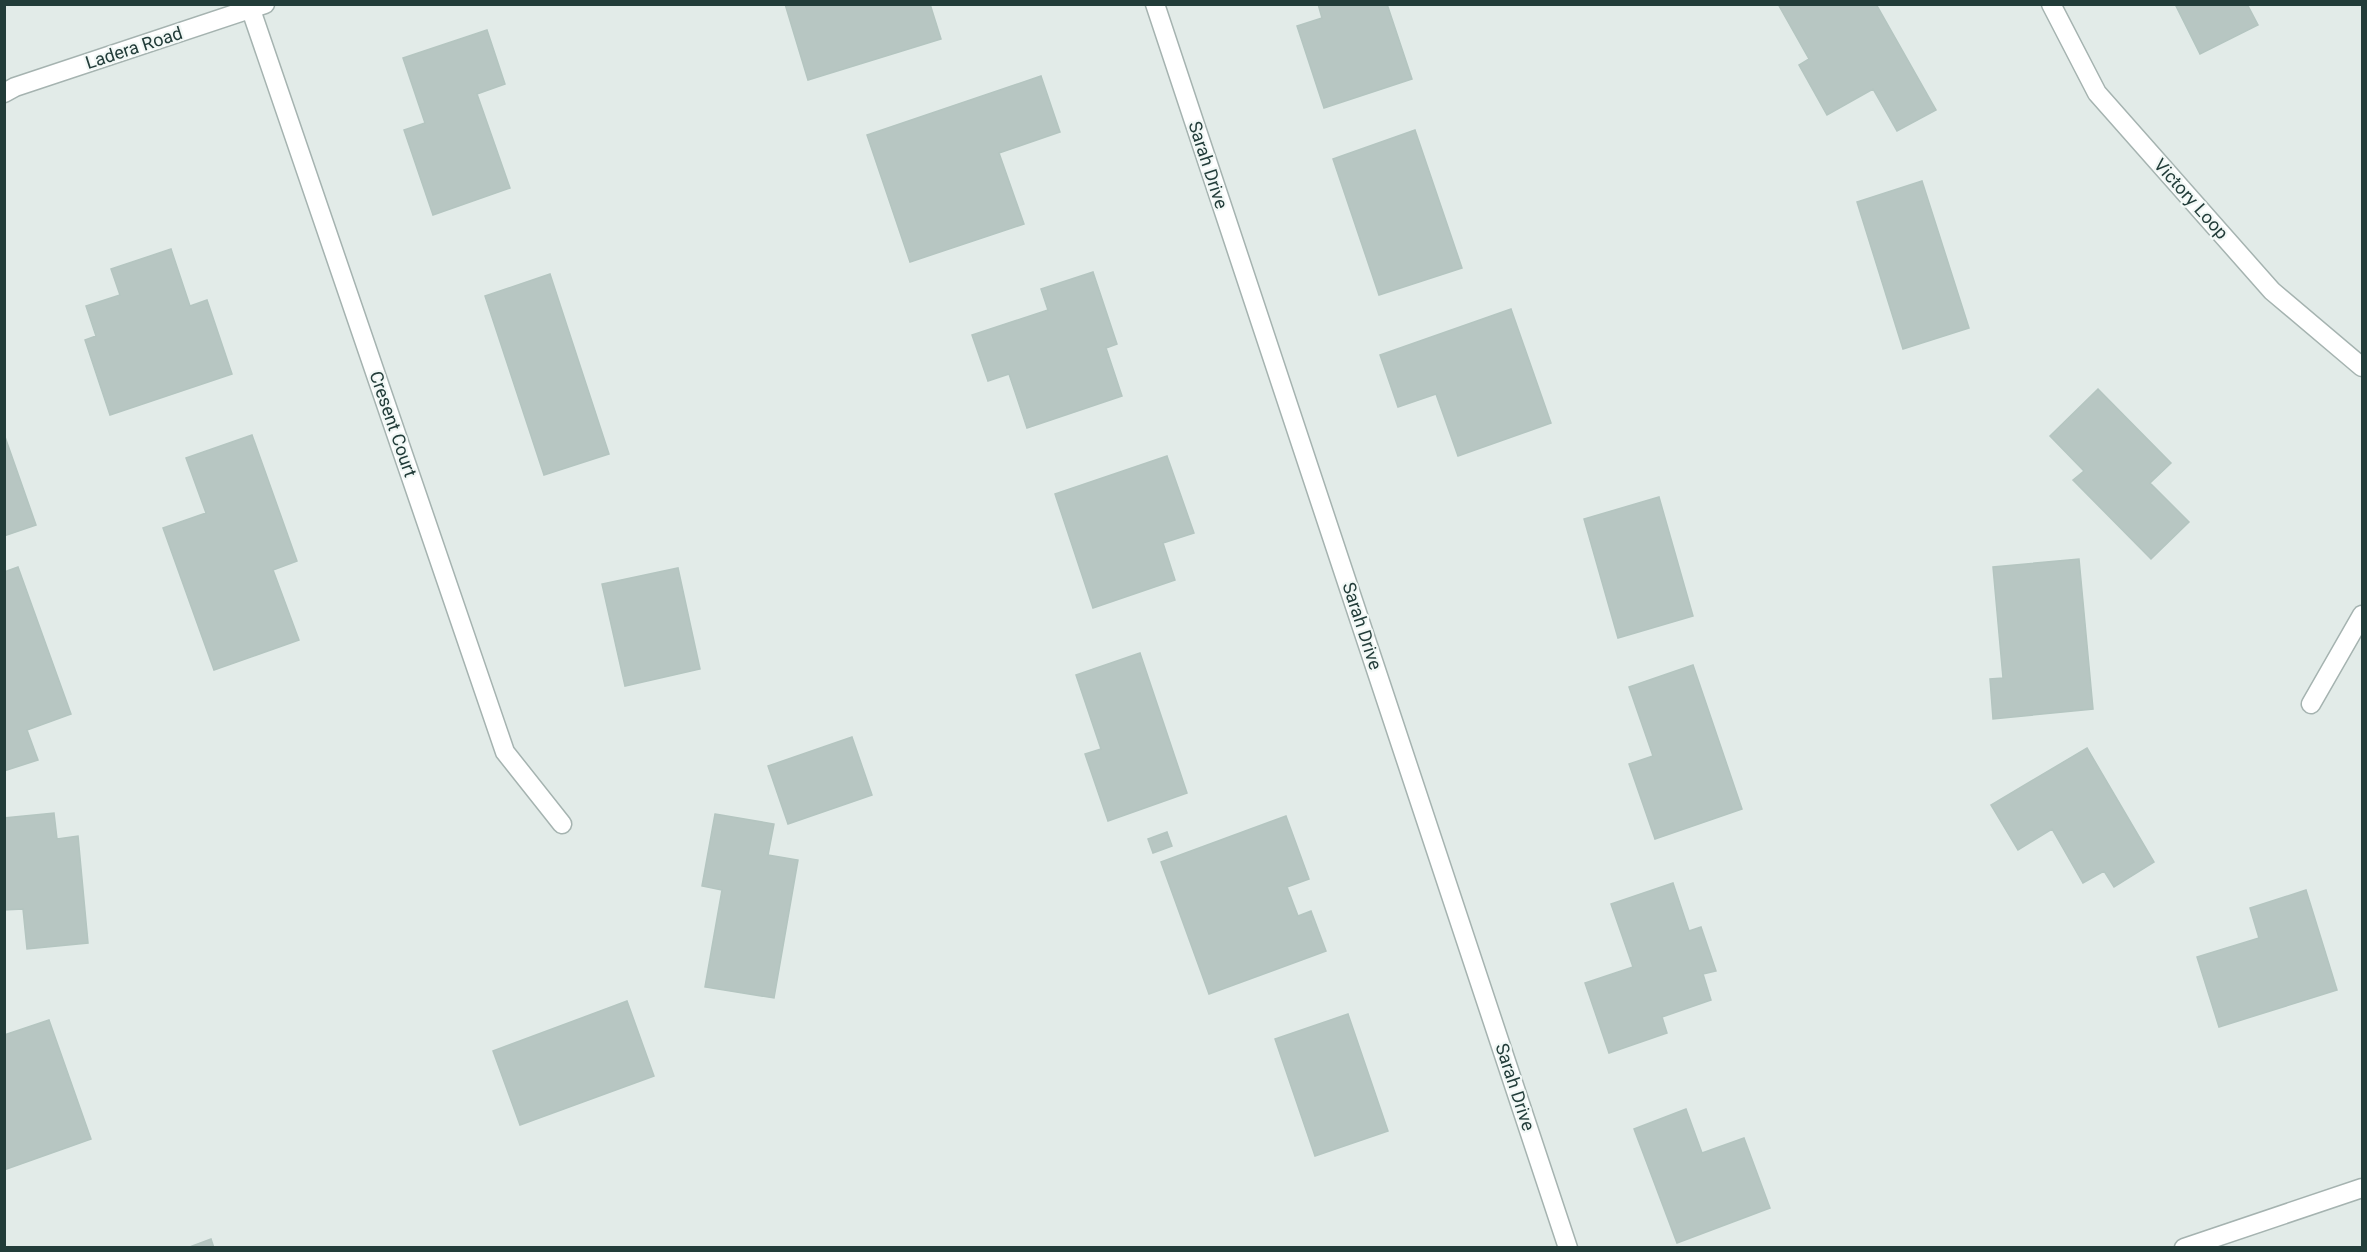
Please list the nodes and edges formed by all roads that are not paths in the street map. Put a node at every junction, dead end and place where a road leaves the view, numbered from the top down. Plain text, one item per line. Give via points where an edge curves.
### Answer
1 (1155, 4) edge
2 (2051, 4) edge
3 (255, 6) edge
4 (4, 93) edge
5 (2362, 367) edge
6 (2362, 615) edge
7 (2311, 704) dead end
8 (562, 824) dead end
9 (2362, 1188) edge
10 (1568, 1248) edge
11 (2184, 1248) edge

1 - 10 street, Sarah Drive
2 - 5 street, Victory Loop via 2097,93 2272,291
3 - 4 street, Ladera Road
3 - 8 street, Cresent Court via 506,752
6 - 7 street
9 - 11 street

